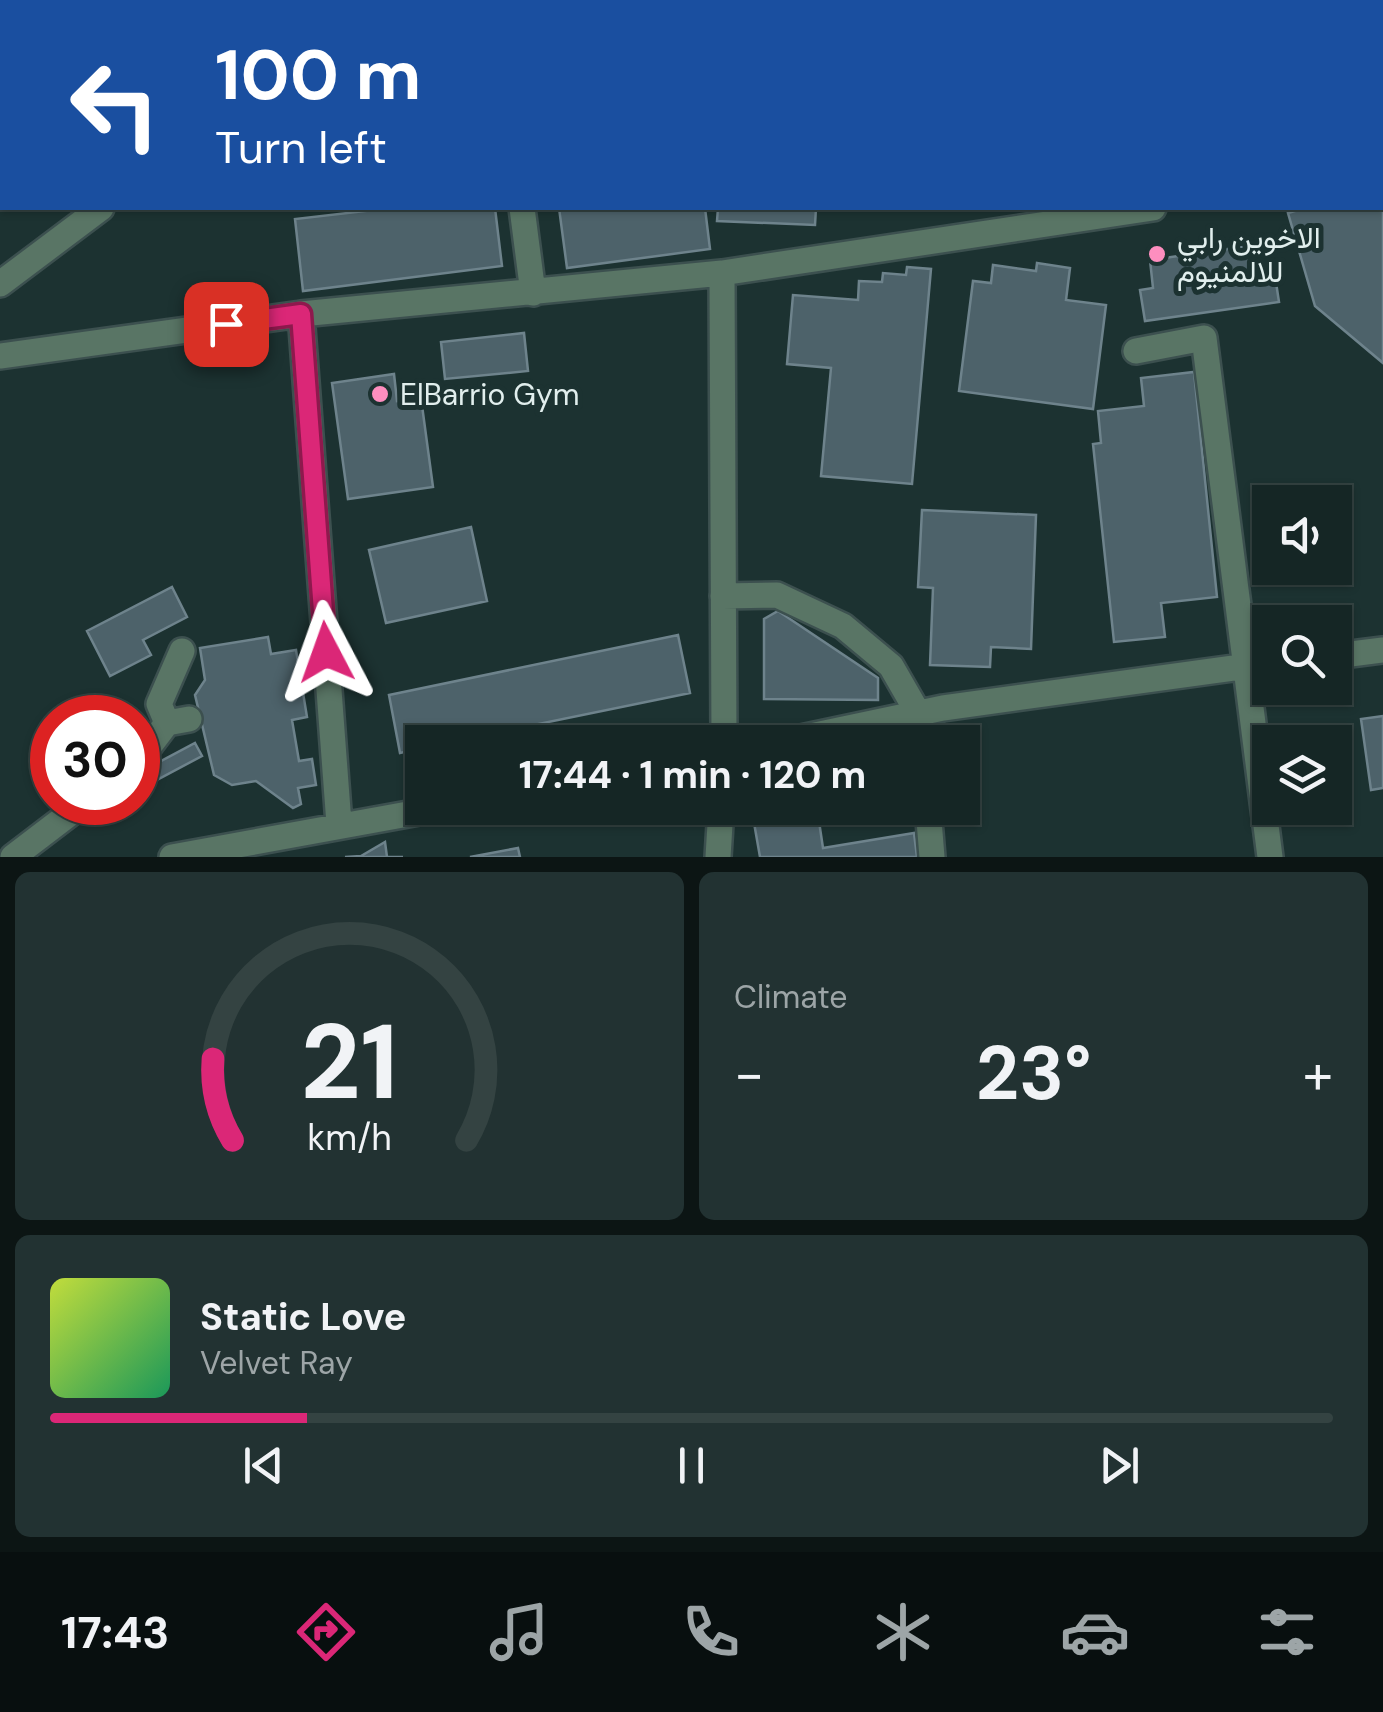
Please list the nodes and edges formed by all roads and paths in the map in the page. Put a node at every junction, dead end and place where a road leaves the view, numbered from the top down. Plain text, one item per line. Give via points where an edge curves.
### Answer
1 (98, 210) edge
2 (522, 210) edge
3 (1140, 210) edge
4 (722, 273) junction
5 (0, 284) edge
6 (532, 293) junction
7 (301, 314) junction
8 (1136, 351) dead end
9 (0, 356) edge
10 (722, 596) junction
11 (1252, 623) edge
12 (1383, 650) edge
13 (182, 651) dead end
14 (1352, 654) edge
15 (1252, 665) edge
16 (160, 702) edge
17 (160, 705) edge
18 (1261, 705) edge
19 (918, 714) junction
20 (724, 725) edge
21 (898, 725) edge
22 (160, 739) edge
23 (405, 814) edge
24 (339, 824) junction
25 (55, 825) edge
26 (720, 825) edge
27 (929, 825) edge
28 (13, 857) edge
29 (172, 857) edge
30 (718, 857) edge
31 (932, 857) edge
32 (1270, 857) edge

1 - 5 street
2 - 6 street
3 - 4 street
4 - 6 street
4 - 10 street
6 - 7 street
7 - 9 street
7 - 24 street
8 - 11 street via 1204,338
10 - 19 street via 777,595 843,626 891,666
10 - 20 street
12 - 14 street
13 - 16 street
15 - 19 street
17 - 22 street via 178,721
18 - 32 street
19 - 21 street
23 - 24 street
24 - 29 street
25 - 28 street
26 - 30 street
27 - 31 street

